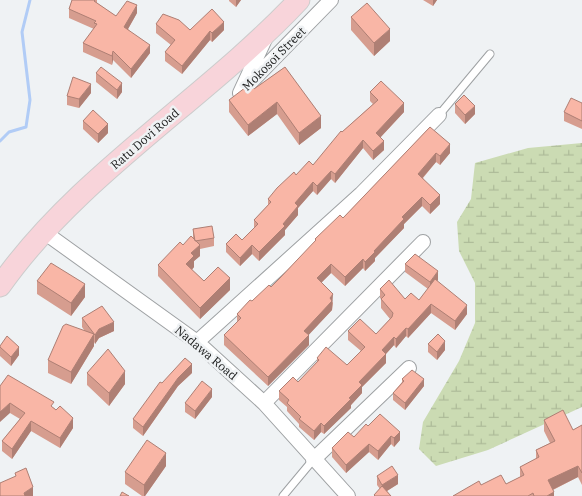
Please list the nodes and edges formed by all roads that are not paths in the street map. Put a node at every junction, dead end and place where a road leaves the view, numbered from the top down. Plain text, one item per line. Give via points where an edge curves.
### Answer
1 (299, 0) edge
2 (331, 0) edge
3 (268, 32) junction
4 (490, 54) dead end
5 (439, 115) joint
6 (44, 232) junction
7 (423, 242) dead end
8 (0, 286) edge
9 (197, 342) junction
10 (409, 368) dead end
11 (264, 403) junction
12 (313, 460) junction
13 (283, 496) edge
14 (348, 496) edge

1 - 3 main road, Ratu Dovi Road
2 - 3 street, Mokosoi Street via 240,93
3 - 6 main road, Ratu Dovi Road via 74,200
4 - 5 lane
5 - 9 street via 361,194
6 - 8 main road, Ratu Dovi Road
6 - 9 street, Nadawa Road
7 - 11 street
9 - 11 street, Nadawa Road
10 - 12 street
11 - 12 street, Nadawa Road
12 - 13 lane
12 - 14 street, Nadawa Road

